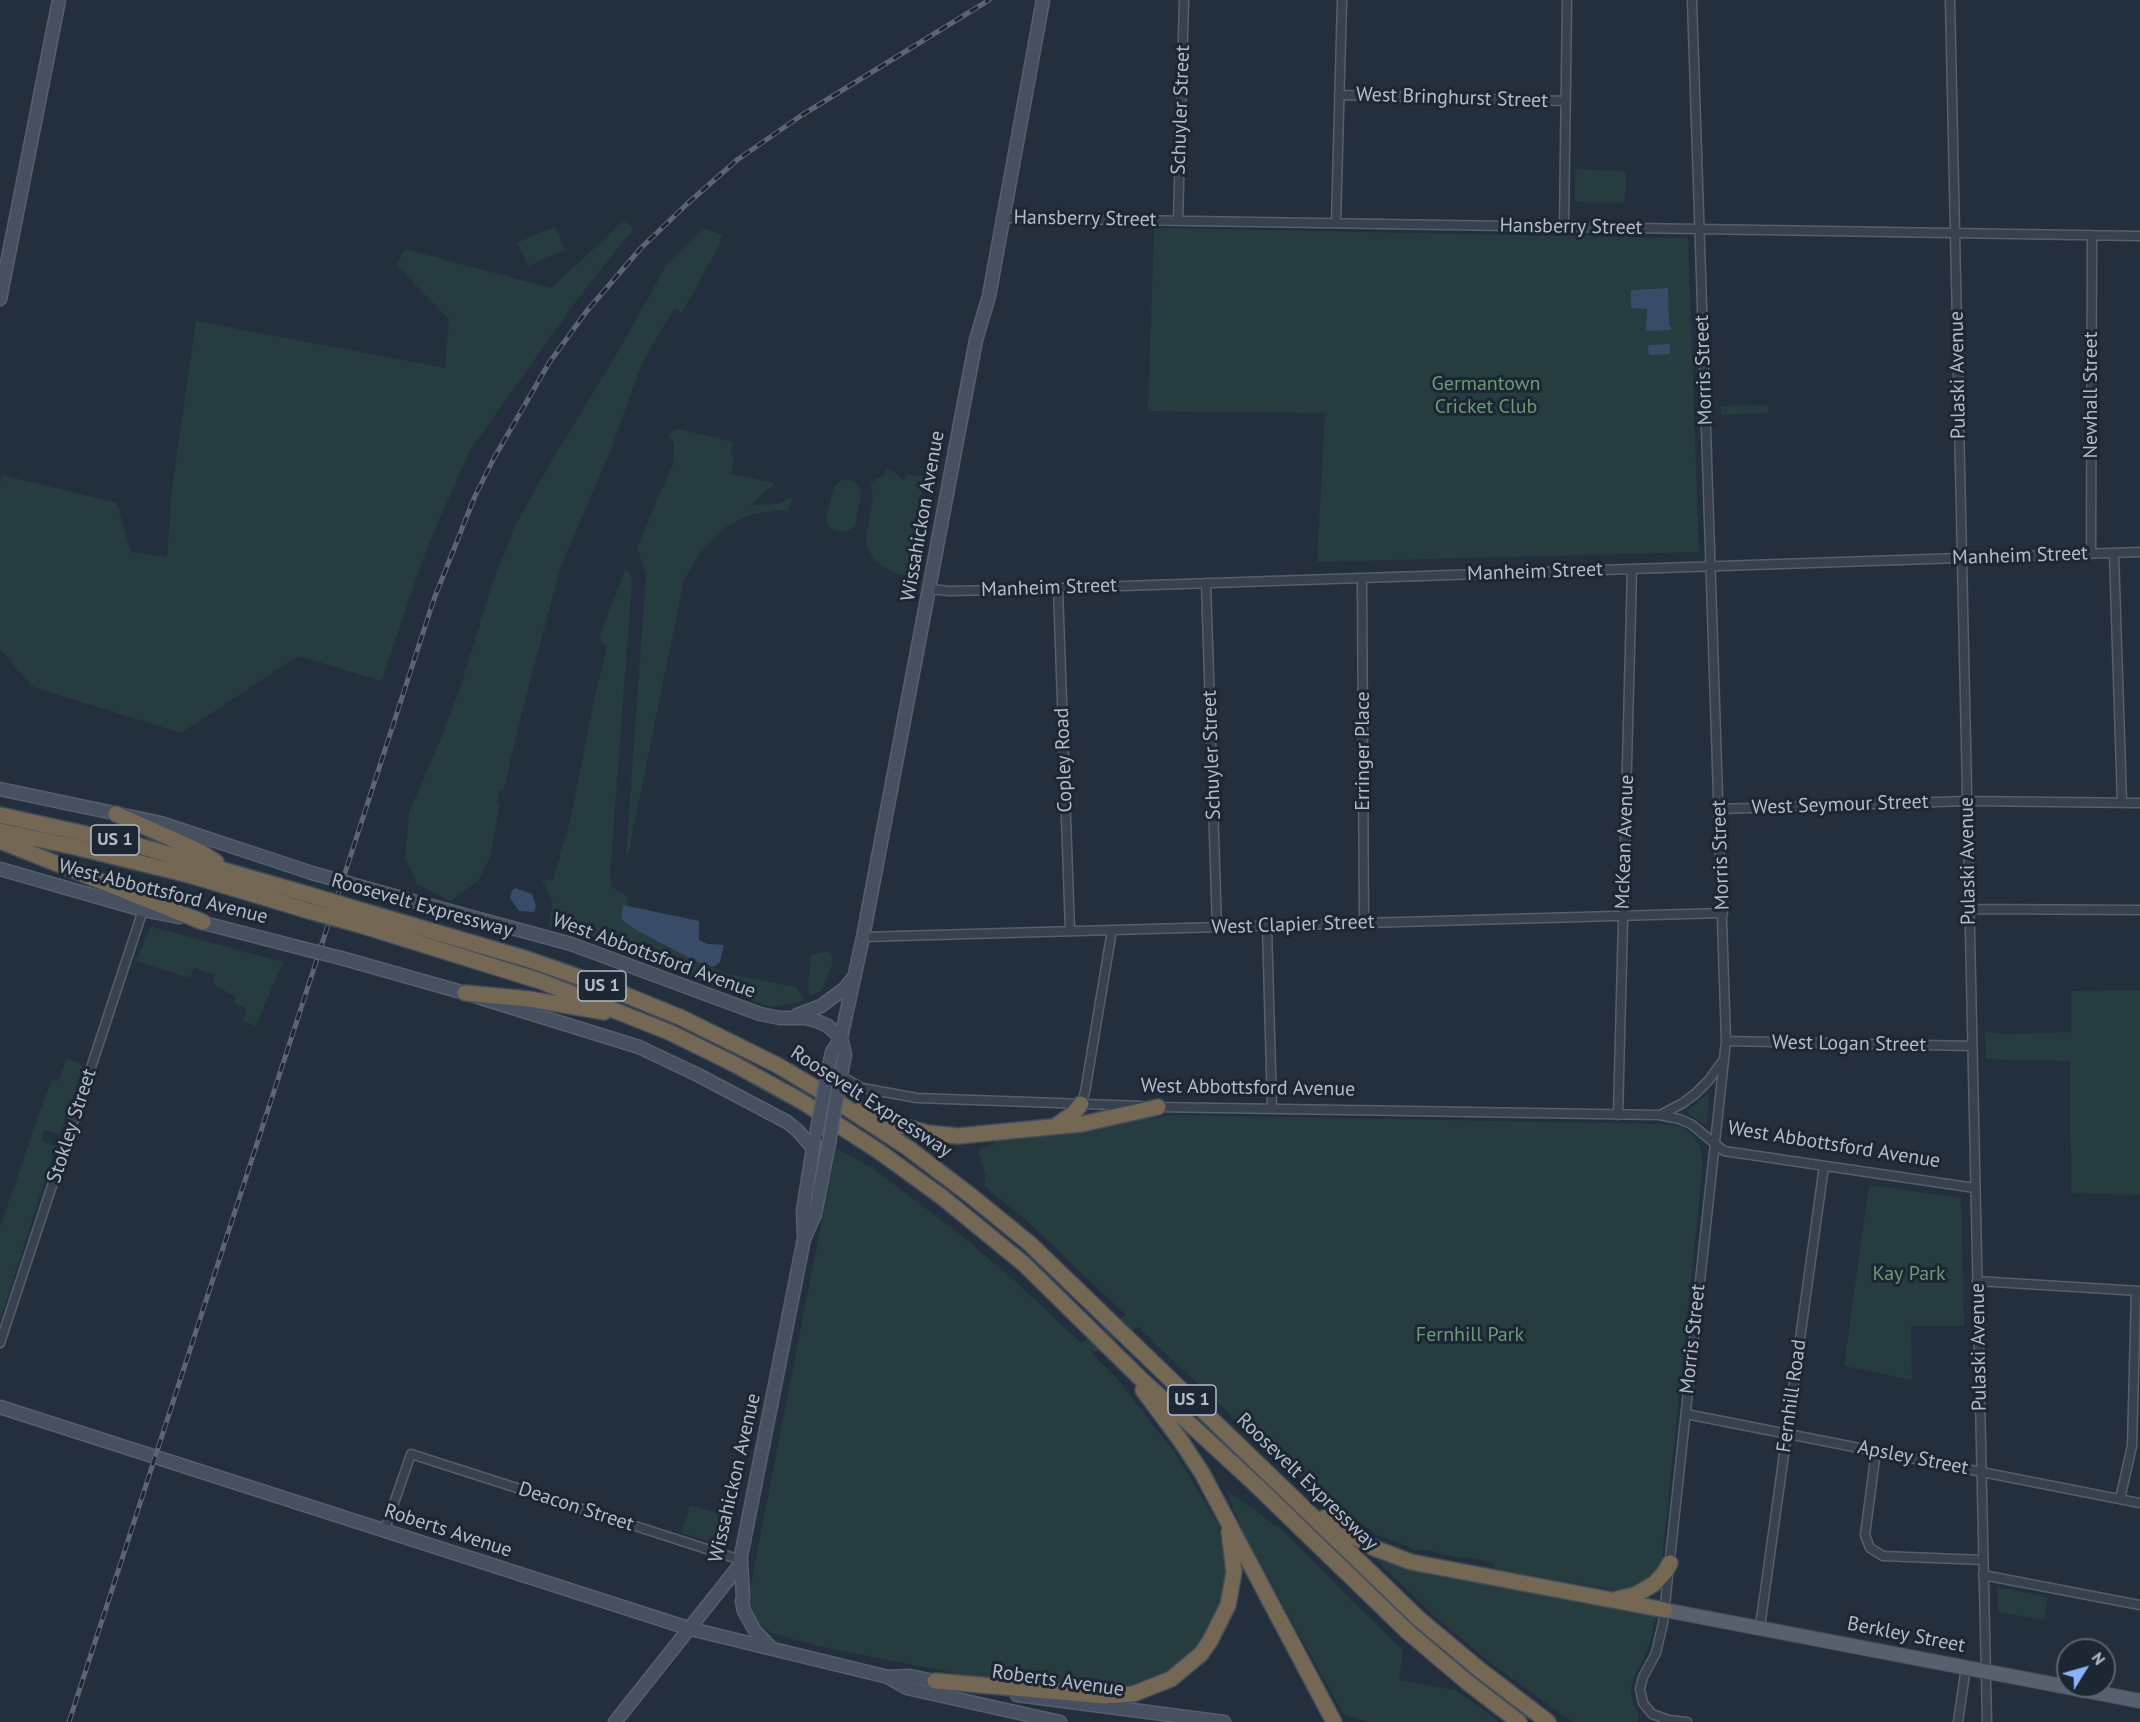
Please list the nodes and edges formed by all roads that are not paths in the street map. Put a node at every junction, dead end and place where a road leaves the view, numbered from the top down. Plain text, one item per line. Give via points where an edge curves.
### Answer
1 (59, 0) edge
2 (1042, 0) edge
3 (1184, 0) edge
4 (1342, 0) edge
5 (1567, 0) edge
6 (1692, 0) edge
7 (1950, 0) edge
8 (1339, 95) junction
9 (1566, 101) junction
10 (1002, 218) junction
11 (1178, 221) junction
12 (1336, 223) junction
13 (1564, 226) junction
14 (1699, 229) junction
15 (1955, 233) junction
16 (2092, 235) junction
17 (2140, 236) edge
18 (0, 299) edge
19 (2140, 552) edge
20 (2114, 553) junction
21 (2091, 554) junction
22 (1962, 558) junction
23 (1711, 566) junction
24 (1632, 569) junction
25 (1362, 578) junction
26 (1206, 583) junction
27 (1058, 588) junction
28 (930, 589) junction
29 (0, 789) edge
30 (1967, 801) junction
31 (2122, 803) junction
32 (2140, 803) edge
33 (1719, 809) junction
34 (116, 814) junction
35 (0, 815) edge
36 (0, 831) edge
37 (0, 841) edge
38 (0, 869) edge
39 (228, 870) junction
40 (1969, 909) junction
41 (144, 910) junction
42 (2140, 910) edge
43 (1723, 913) junction
44 (1623, 915) junction
45 (364, 919) junction
46 (203, 922) junction
47 (1364, 923) junction
48 (1267, 926) junction
49 (1217, 928) junction
50 (1112, 930) junction
51 (1070, 931) junction
52 (863, 937) junction
53 (855, 976) junction
54 (465, 993) junction
55 (789, 1017) junction
56 (635, 1018) junction
57 (841, 1038) junction
58 (1726, 1041) junction
59 (1972, 1046) junction
60 (1724, 1059) junction
61 (840, 1080) junction
62 (1082, 1104) junction
63 (844, 1107) junction
64 (1158, 1107) junction
65 (1272, 1108) junction
66 (1618, 1114) junction
67 (1659, 1115) junction
68 (1055, 1126) junction
69 (1714, 1144) junction
70 (813, 1148) junction
71 (1824, 1166) junction
72 (1975, 1188) junction
73 (804, 1239) junction
74 (1977, 1281) junction
75 (2138, 1291) edge
76 (0, 1343) edge
77 (1108, 1345) junction
78 (0, 1407) edge
79 (1686, 1414) junction
80 (1787, 1433) junction
81 (1876, 1451) junction
82 (1981, 1472) junction
83 (1285, 1490) junction
84 (2120, 1499) junction
85 (2140, 1503) edge
86 (1222, 1509) junction
87 (384, 1532) junction
88 (741, 1560) junction
89 (1983, 1560) junction
90 (1670, 1563) junction
91 (1983, 1575) junction
92 (1614, 1599) junction
93 (2140, 1605) edge
94 (1665, 1610) junction
95 (1760, 1627) junction
96 (691, 1629) junction
97 (774, 1650) junction
98 (1966, 1667) junction
99 (1985, 1671) junction
100 (888, 1677) junction
101 (935, 1681) junction
102 (2140, 1701) edge
103 (615, 1722) edge
104 (1060, 1722) edge
105 (1224, 1722) edge
106 (1334, 1722) edge
107 (1519, 1722) edge
108 (1548, 1722) edge
109 (1687, 1722) edge
110 (1958, 1722) edge
111 (1987, 1722) edge

1 - 18 street
2 - 10 street, Wissahickon Avenue
3 - 11 street, Schuyler Street
4 - 8 street
5 - 9 street
6 - 14 street, Morris Street
7 - 15 street, Pulaski Avenue
8 - 9 street, West Bringhurst Street
8 - 12 street
9 - 13 street
10 - 11 street, Hansberry Street
10 - 28 street, Wissahickon Avenue
11 - 12 street, Hansberry Street
12 - 13 street, Hansberry Street
13 - 14 street, Hansberry Street
14 - 15 street, Hansberry Street
14 - 23 street, Morris Street
15 - 16 street, Hansberry Street
15 - 22 street, Pulaski Avenue
16 - 17 street, Hansberry Street
16 - 21 street, Newhall Street
19 - 20 street, Manheim Street
20 - 21 street, Manheim Street
20 - 31 street
21 - 22 street, Manheim Street
22 - 23 street, Manheim Street
22 - 30 street, Pulaski Avenue
23 - 24 street, Manheim Street
23 - 33 street, Morris Street
24 - 25 street, Manheim Street
24 - 44 street, McKean Avenue
25 - 26 street, Manheim Street
25 - 47 street, Erringer Place
26 - 27 street, Manheim Street
26 - 49 street, Schuyler Street
27 - 28 street, Manheim Street
27 - 51 street, Copley Road
28 - 52 street, Wissahickon Avenue
29 - 34 street, West Abbottsford Avenue
30 - 31 street, West Seymour Street
30 - 33 street, West Seymour Street
30 - 40 street, Pulaski Avenue
31 - 32 street, West Seymour Street
33 - 43 street, Morris Street
34 - 39 highway via 199,851
34 - 55 street, West Abbottsford Avenue, bridge via 161,823 312,873 571,944 760,1014
35 - 39 highway, Roosevelt Expressway / US 1
36 - 45 highway, Roosevelt Expressway / US 1, bridge via 189,875 309,911
37 - 46 highway
38 - 41 street, West Abbottsford Avenue
39 - 45 highway, Roosevelt Expressway / US 1, bridge via 310,895
40 - 42 street
40 - 59 street, Pulaski Avenue
41 - 46 street, West Abbottsford Avenue
41 - 76 street, Stokley Street
43 - 44 street, West Clapier Street
43 - 58 street, Morris Street
44 - 47 street, West Clapier Street
44 - 66 street, McKean Avenue
45 - 56 highway, Roosevelt Expressway / US 1
45 - 63 highway, Roosevelt Expressway / US 1 via 527,959 639,1000 742,1047
46 - 54 street, West Abbottsford Avenue, bridge
47 - 48 street, West Clapier Street
48 - 49 street, West Clapier Street
48 - 65 street
49 - 50 street, West Clapier Street
50 - 51 street, West Clapier Street
50 - 62 street
51 - 52 street, West Clapier Street
52 - 53 street, Wissahickon Avenue
53 - 55 street via 821,1006
53 - 57 street, Wissahickon Avenue
54 - 56 highway via 529,999
54 - 70 street, West Abbottsford Avenue via 652,1053 787,1122
55 - 57 street, West Abbottsford Avenue via 817,1021
56 - 77 highway, Roosevelt Expressway / US 1 via 770,1084 896,1163 1000,1243
57 - 61 street, Wissahickon Avenue via 845,1055
57 - 70 street, Wissahickon Avenue, bridge via 832,1052
58 - 59 street, West Logan Street
58 - 60 street, Morris Street
59 - 72 street, Pulaski Avenue
60 - 67 street, West Abbottsford Avenue via 1695,1094
60 - 69 street, Morris Street
61 - 62 street, West Abbottsford Avenue via 917,1098
61 - 73 street, Wissahickon Avenue, bridge via 815,1214
62 - 64 street, West Abbottsford Avenue
62 - 68 highway
63 - 68 highway via 943,1135 974,1136
63 - 83 highway, Roosevelt Expressway / US 1 via 939,1171 1029,1243
64 - 65 street, West Abbottsford Avenue
64 - 68 highway
65 - 66 street, West Abbottsford Avenue
66 - 67 street, West Abbottsford Avenue
67 - 69 street, West Abbottsford Avenue via 1686,1121
69 - 71 street, West Abbottsford Avenue via 1724,1151
69 - 79 street, Morris Street
70 - 73 street, Wissahickon Avenue
71 - 72 street, West Abbottsford Avenue
71 - 80 street, Fernhill Road
72 - 74 street, Pulaski Avenue
73 - 88 street, Wissahickon Avenue
74 - 75 street
74 - 82 street, Pulaski Avenue
75 - 84 street via 2132,1446
77 - 86 highway via 1181,1441
77 - 107 highway, Roosevelt Expressway / US 1 via 1408,1632
78 - 87 street, Roberts Avenue
79 - 80 street, Apsley Street
79 - 90 street, Morris Street
80 - 81 street, Apsley Street
80 - 95 street, Fernhill Road
81 - 82 street, Apsley Street
81 - 89 street via 1865,1535 1870,1548 1883,1556
82 - 84 street, Apsley Street
82 - 89 street, Pulaski Avenue
83 - 92 highway via 1358,1540 1392,1556 1433,1567
83 - 108 highway, Roosevelt Expressway / US 1 via 1419,1619
84 - 85 street, Apsley Street
86 - 101 highway via 1233,1557 1228,1605 1201,1654 1171,1679 1146,1690 1111,1696
86 - 106 highway
87 - 88 street, Deacon Street via 411,1454
87 - 96 street, Roberts Avenue
88 - 96 street, Wissahickon Avenue
88 - 97 street via 744,1611 755,1631
89 - 91 street, Pulaski Avenue
90 - 92 highway via 1644,1591
90 - 94 street, Morris Street
91 - 93 street
91 - 99 street, Pulaski Avenue
92 - 94 highway
94 - 95 main road, Berkley Street
94 - 109 street, Morris Street via 1659,1644 1641,1683 1641,1696 1659,1718
95 - 98 main road, Berkley Street
96 - 97 street, Roberts Avenue
96 - 103 street, Wissahickon Avenue
97 - 100 street, Roberts Avenue
98 - 99 main road, Berkley Street
98 - 110 street
99 - 102 main road, Berkley Street
99 - 111 street, Pulaski Avenue
100 - 101 street, Roberts Avenue
100 - 104 street, Roberts Avenue via 907,1688
101 - 105 street, Roberts Avenue

